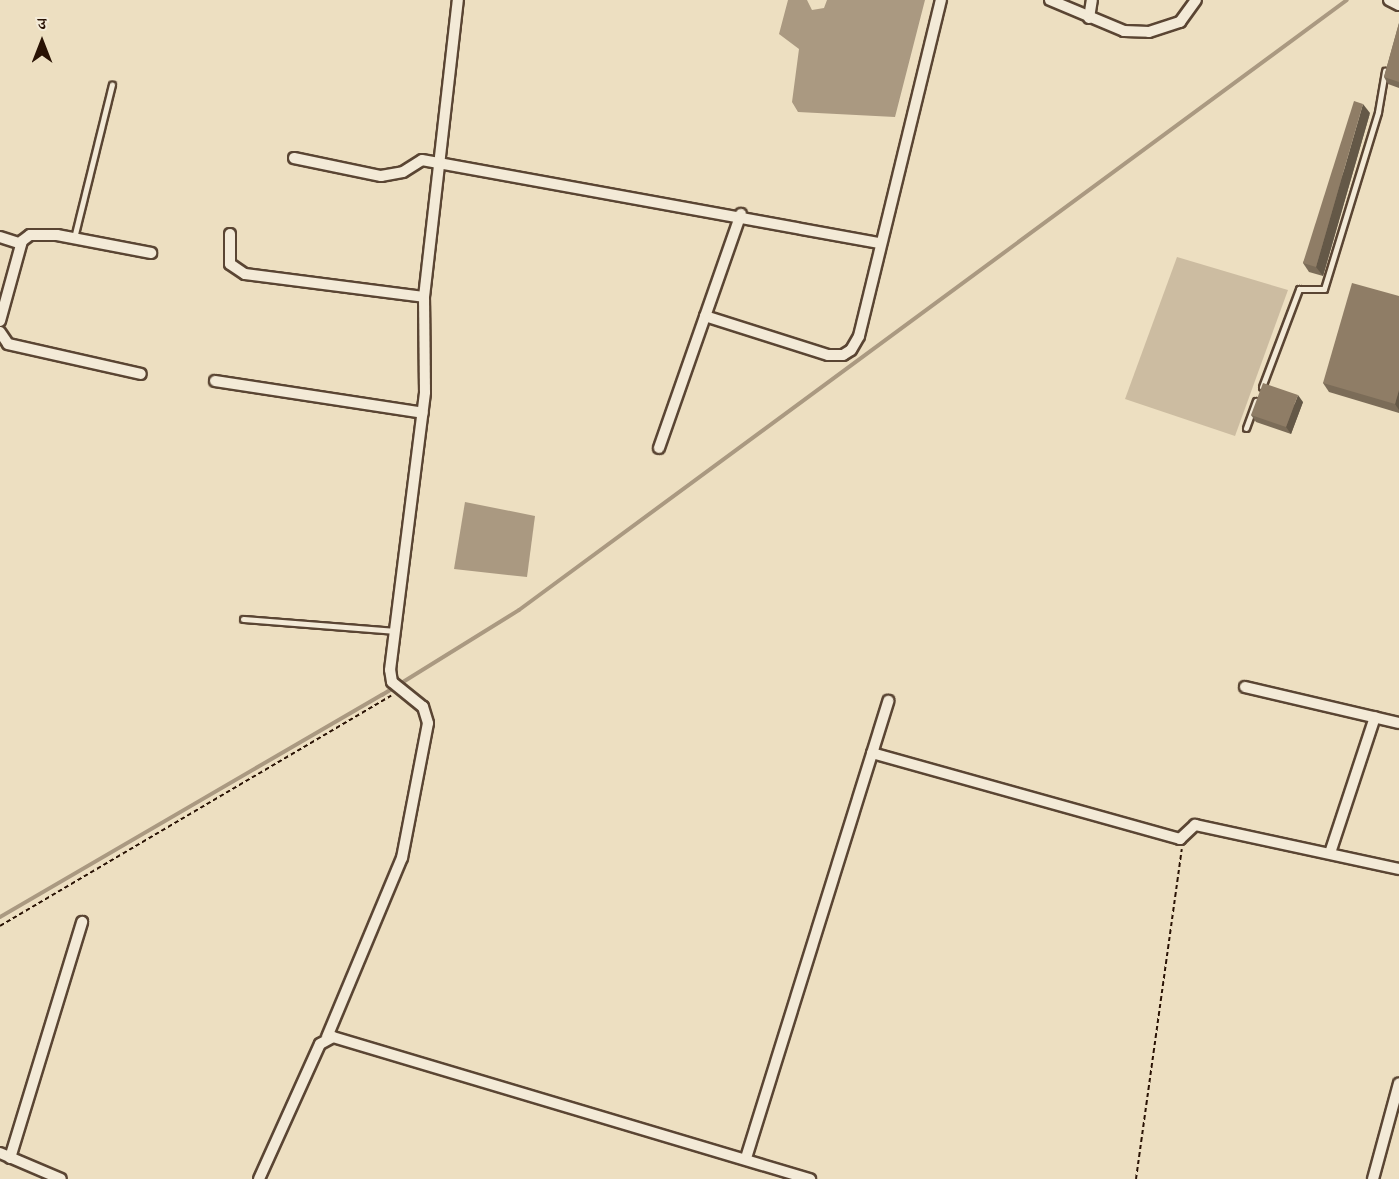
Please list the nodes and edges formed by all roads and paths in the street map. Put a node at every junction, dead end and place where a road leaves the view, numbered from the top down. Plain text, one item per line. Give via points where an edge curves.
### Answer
1 (458, 0) edge
2 (941, 0) edge
3 (1050, 0) edge
4 (1092, 0) edge
5 (1196, 0) edge
6 (1389, 0) edge
7 (1399, 6) edge
8 (1089, 18) junction
9 (1388, 64) edge
10 (112, 85) dead end
11 (294, 158) dead end
12 (439, 165) junction
13 (741, 214) junction
14 (230, 234) dead end
15 (0, 237) edge
16 (74, 238) junction
17 (880, 243) junction
18 (21, 244) junction
19 (151, 253) dead end
20 (424, 297) junction
21 (705, 316) junction
22 (0, 321) edge
23 (0, 332) edge
24 (141, 374) dead end
25 (215, 381) dead end
26 (423, 412) junction
27 (1246, 428) dead end
28 (659, 448) dead end
29 (243, 619) dead end
30 (394, 630) junction
31 (1245, 687) dead end
32 (396, 688) junction
33 (888, 701) dead end
34 (1375, 717) junction
35 (1399, 723) edge
36 (872, 753) junction
37 (1184, 840) junction
38 (1330, 853) junction
39 (1399, 869) edge
40 (82, 922) dead end
41 (0, 926) edge
42 (327, 1037) junction
43 (1399, 1083) edge
44 (5, 1156) edge
45 (746, 1158) junction
46 (61, 1179) edge
47 (259, 1179) edge
48 (810, 1179) edge
49 (1136, 1179) edge
50 (1373, 1179) edge

1 - 12 street
2 - 17 street
3 - 8 street
4 - 8 street
5 - 8 street via 1180,22 1149,32 1124,31
6 - 7 street
9 - 27 lane via 1378,112 1324,289 1299,290
10 - 16 lane
11 - 12 street via 381,176 404,172 419,160
12 - 13 street
12 - 20 street
13 - 17 street
13 - 21 street
14 - 20 street via 230,264 245,274
15 - 18 street
16 - 18 street via 30,235
16 - 19 street
17 - 21 street via 859,336 843,355 828,355
18 - 22 street
20 - 26 street
21 - 28 street
23 - 24 street via 8,344
25 - 26 street
26 - 30 street
29 - 30 lane
30 - 32 street
31 - 34 street
32 - 41 path
32 - 42 street via 423,706 428,715 406,841
33 - 36 street
34 - 35 street
34 - 38 street
36 - 37 street
36 - 45 street
37 - 38 street via 1188,829 1195,825
37 - 49 path
38 - 39 street
40 - 44 street
42 - 45 street
42 - 47 street via 320,1044
43 - 50 street
44 - 46 street
45 - 48 street

